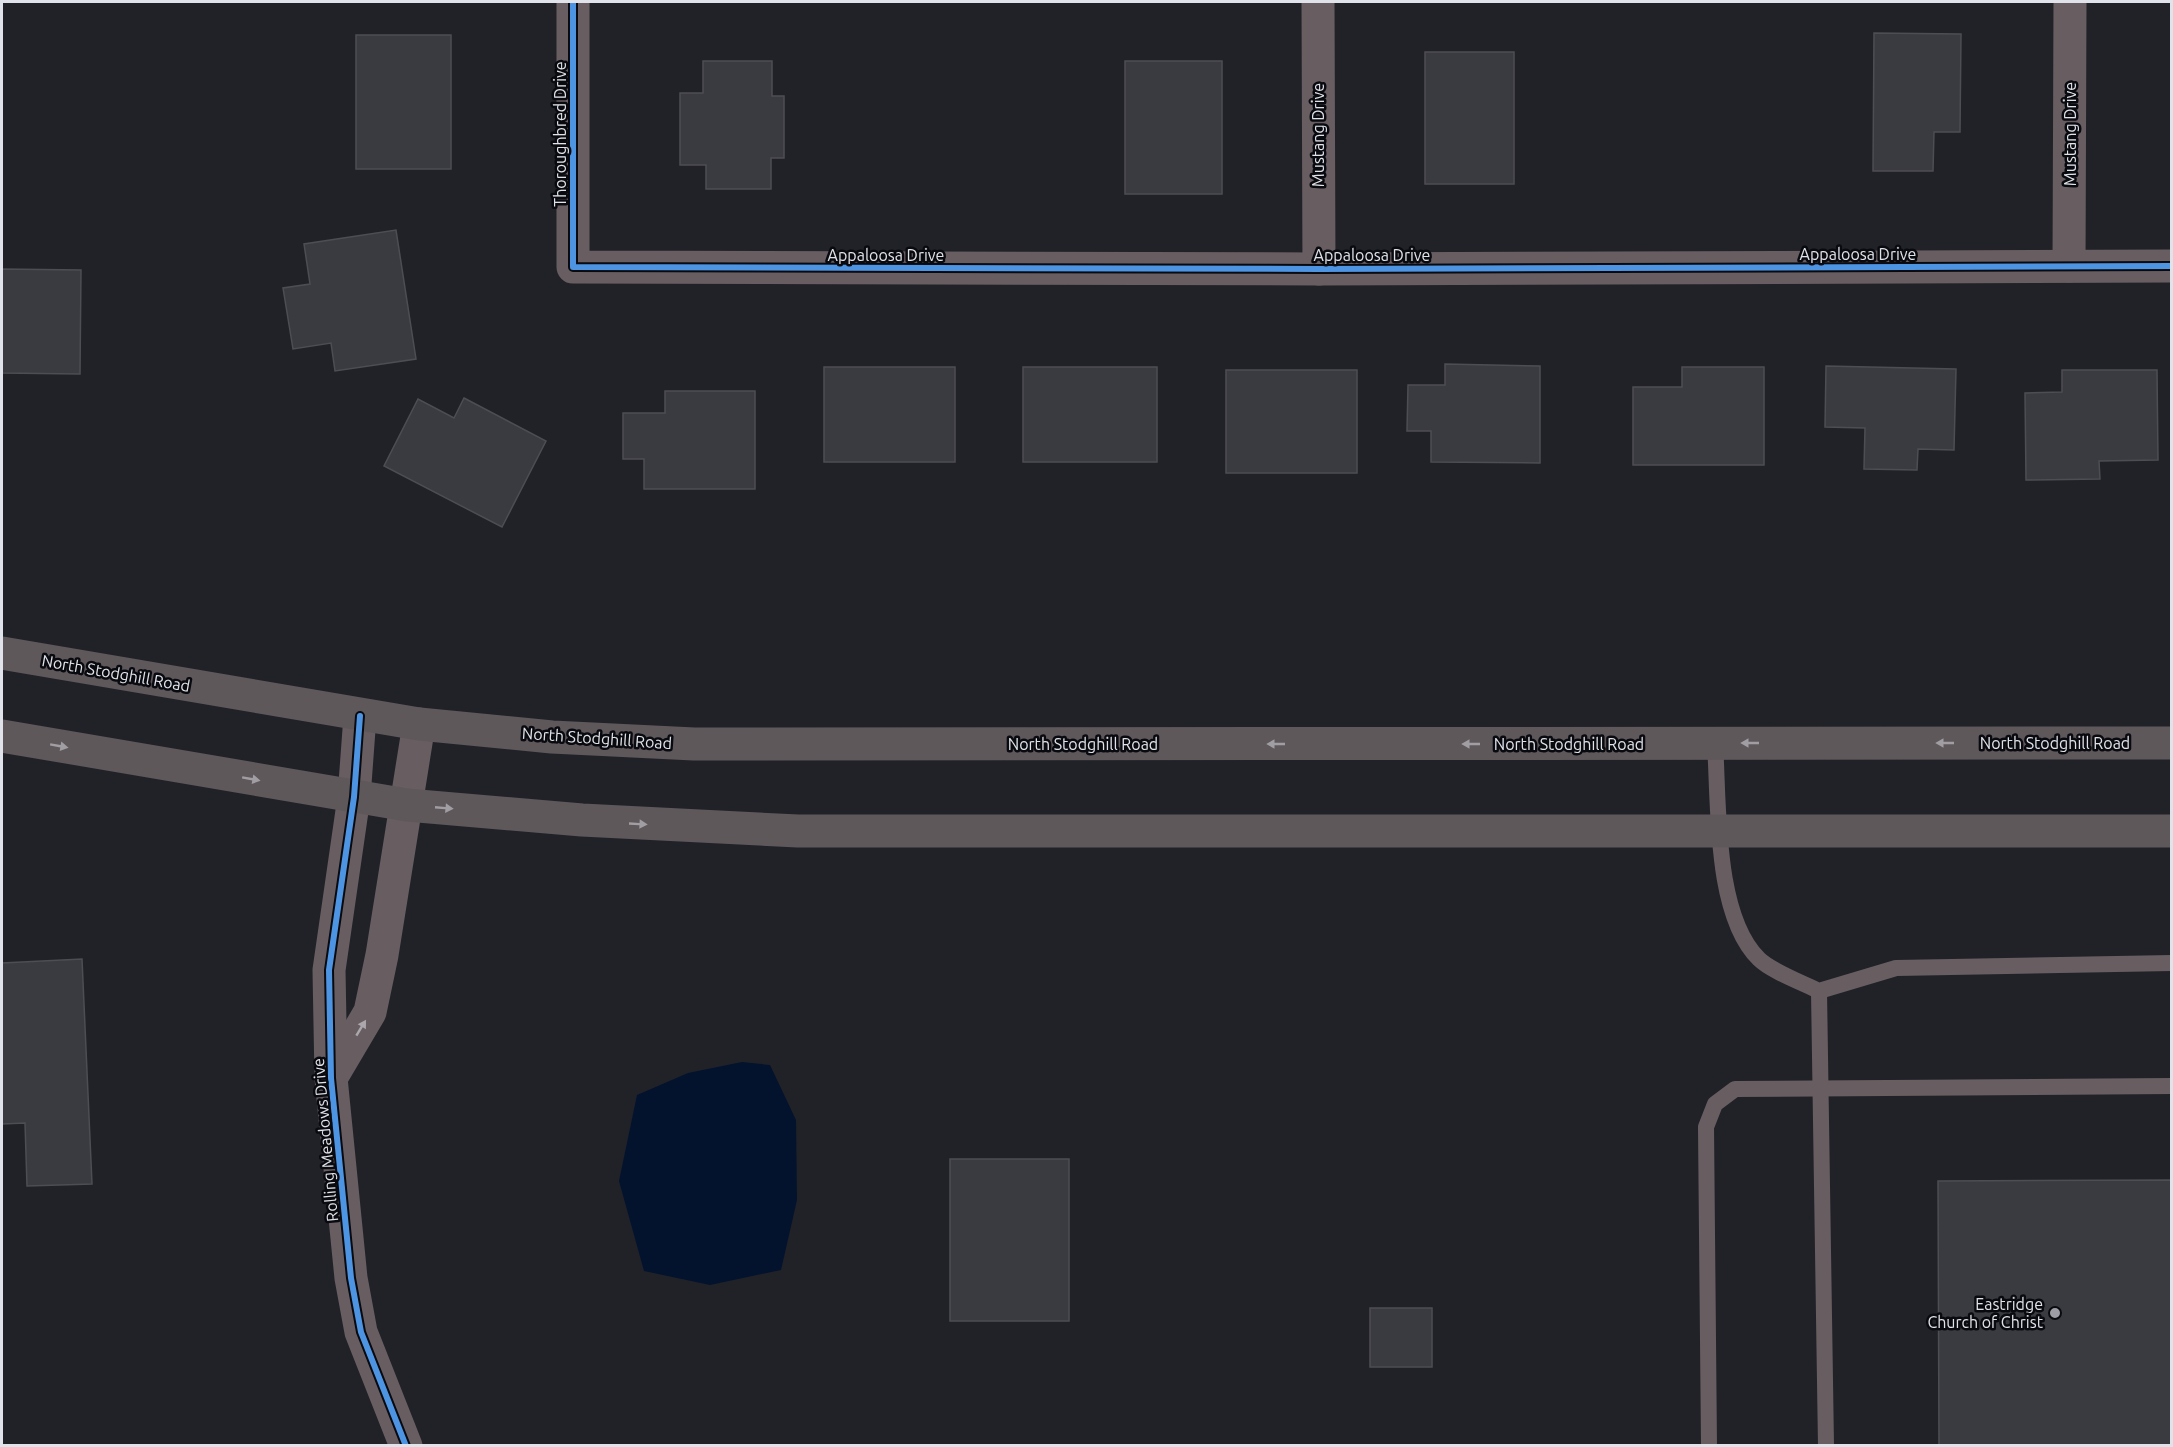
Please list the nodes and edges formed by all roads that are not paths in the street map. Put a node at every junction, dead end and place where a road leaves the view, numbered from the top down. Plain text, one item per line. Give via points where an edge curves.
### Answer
1 (573, 2) edge
2 (1318, 2) edge
3 (2070, 2) edge
4 (2069, 266) junction
5 (2172, 266) edge
6 (573, 267) joint
7 (1319, 269) junction
8 (2, 653) edge
9 (360, 716) junction
10 (419, 724) junction
11 (2, 736) edge
12 (2172, 743) edge
13 (1715, 744) junction
14 (354, 797) junction
15 (407, 805) junction
16 (2172, 831) edge
17 (1721, 832) junction
18 (2172, 963) edge
19 (1819, 992) junction
20 (331, 1078) junction
21 (2172, 1086) edge
22 (1820, 1090) junction
23 (406, 1446) edge
24 (1708, 1446) edge
25 (1826, 1446) edge

1 - 6 street, Thoroughbred Drive
2 - 7 street, Mustang Drive
3 - 4 street, Mustang Drive
4 - 5 street, Appaloosa Drive
4 - 7 street, Appaloosa Drive
6 - 7 street, Appaloosa Drive
8 - 9 main road, North Stodghill Road
9 - 10 main road, North Stodghill Road
9 - 14 street, Rolling Meadows Drive
13 -> 10 main road, North Stodghill Road via 694,744 552,737
10 - 15 street, Rolling Meadows Drive
11 -> 14 main road
12 -> 13 main road, North Stodghill Road
13 - 17 lane
14 - 15 main road
14 - 20 street, Rolling Meadows Drive via 329,970
15 -> 17 main road via 582,820 798,831
20 -> 15 street, Rolling Meadows Drive via 370,1012
16 - 17 main road
17 - 19 lane via 1726,892 1736,927 1759,960
18 - 19 lane via 1896,968
19 - 22 lane
20 - 23 street, Rolling Meadows Drive via 351,1278 361,1332
21 - 22 lane
22 - 24 lane via 1735,1089 1715,1104 1706,1127
22 - 25 lane

